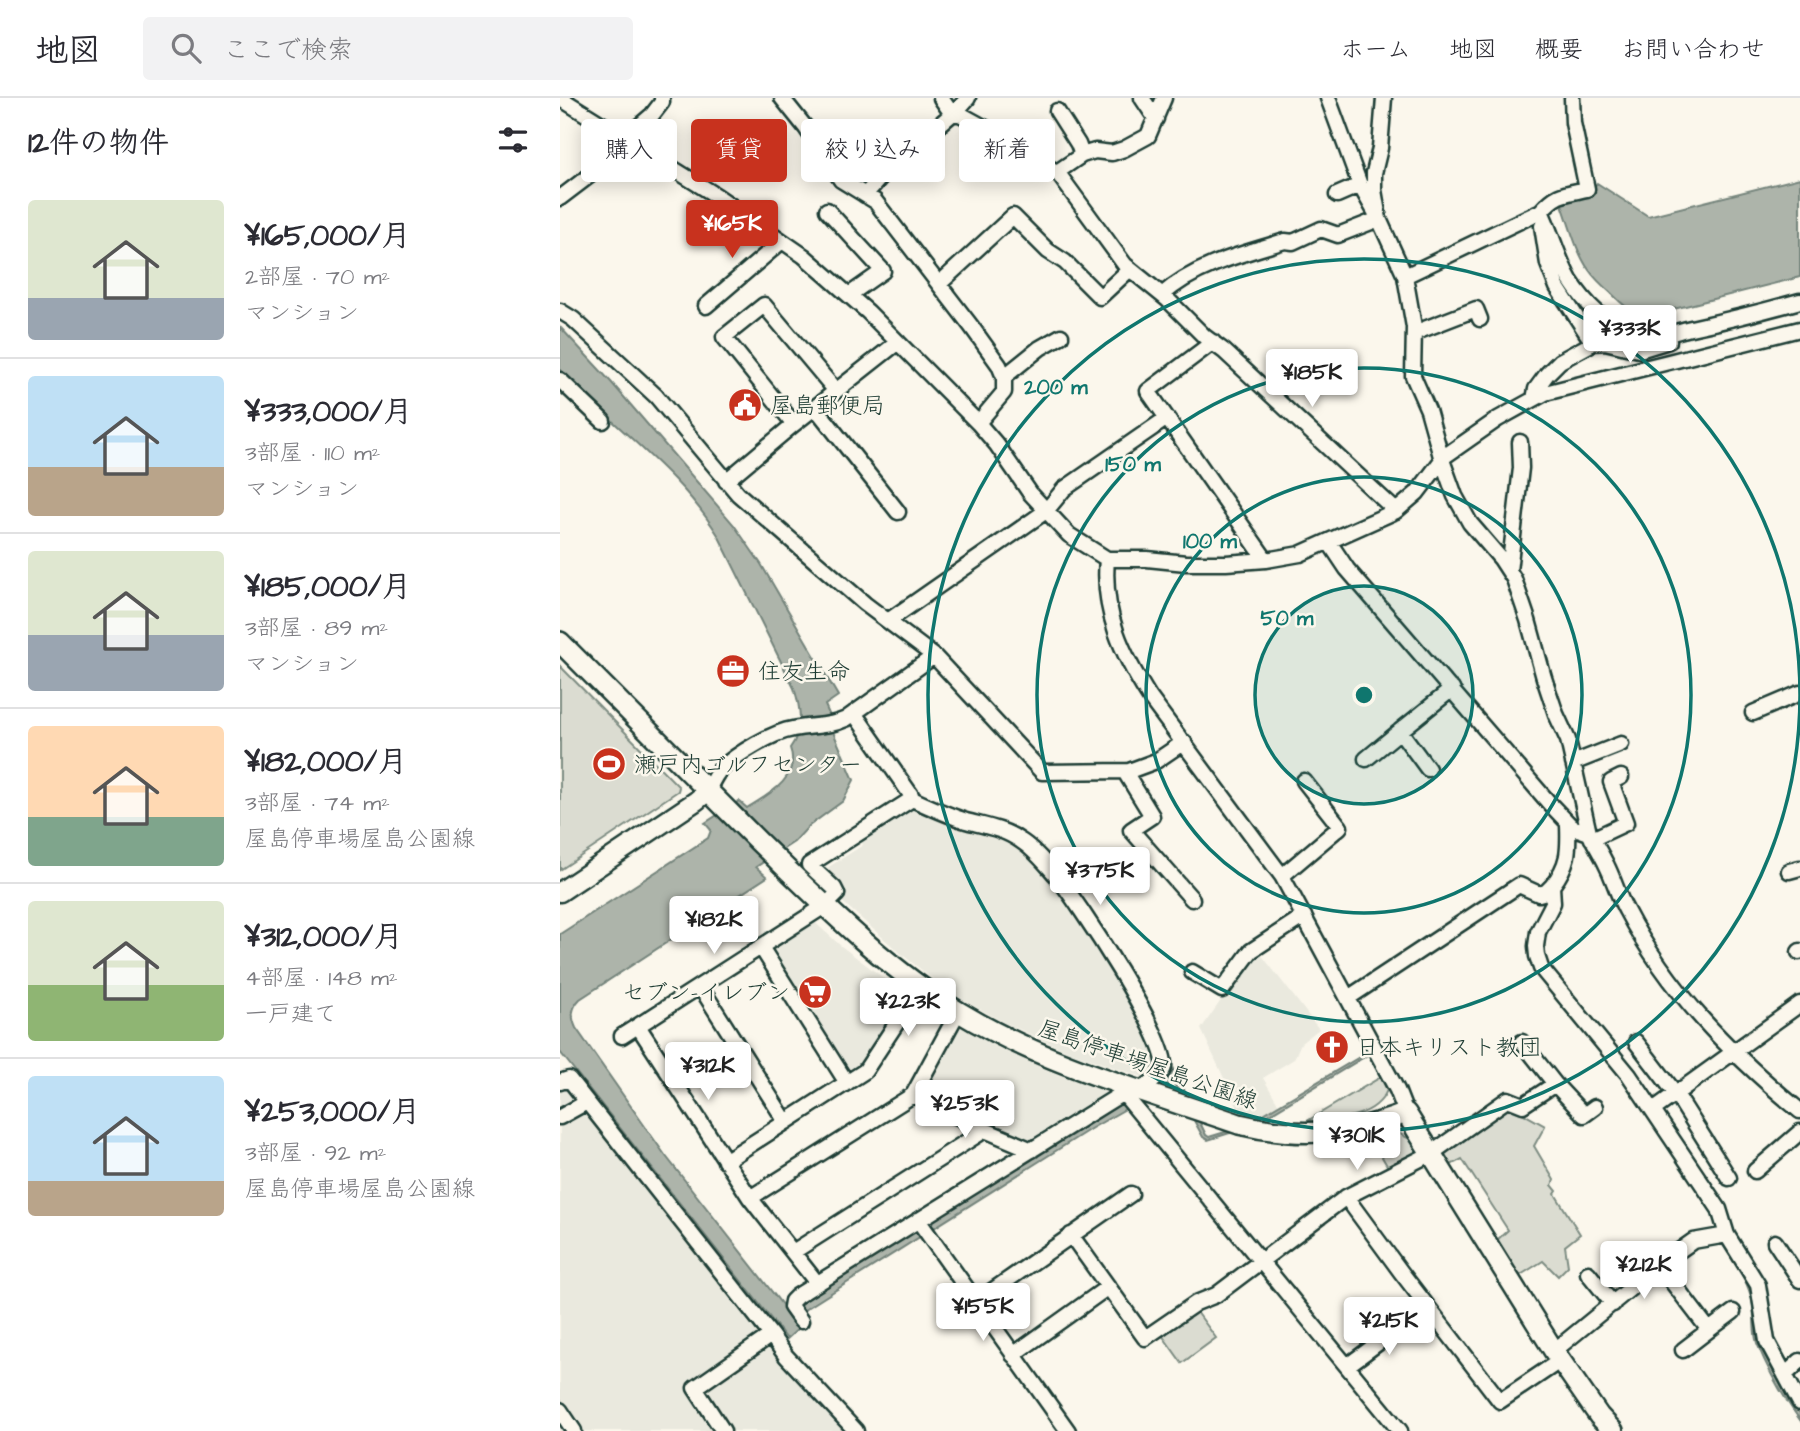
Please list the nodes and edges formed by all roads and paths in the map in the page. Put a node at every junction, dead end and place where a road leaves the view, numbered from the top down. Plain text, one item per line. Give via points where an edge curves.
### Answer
1 (560, 98) edge
2 (782, 98) edge
3 (941, 98) edge
4 (968, 98) edge
5 (1142, 98) edge
6 (1164, 98) edge
7 (1328, 98) edge
8 (1384, 98) edge
9 (1572, 98) edge
10 (665, 99) edge
11 (1057, 111) dead end
12 (952, 114) junction
13 (593, 119) edge
14 (647, 119) edge
15 (1156, 119) junction
16 (1082, 155) junction
17 (677, 170) edge
18 (1057, 172) junction
19 (581, 182) edge
20 (1360, 185) junction
21 (865, 195) junction
22 (1337, 195) dead end
23 (560, 198) edge
24 (827, 210) dead end
25 (1541, 211) junction
26 (1378, 219) junction
27 (782, 241) junction
28 (1130, 269) junction
29 (1405, 276) junction
30 (939, 284) junction
31 (849, 295) junction
32 (1162, 295) junction
33 (1800, 302) edge
34 (706, 306) dead end
35 (560, 312) edge
36 (1480, 319) dead end
37 (1707, 325) junction
38 (1800, 329) edge
39 (1414, 333) junction
40 (1061, 336) dead end
41 (898, 342) junction
42 (1213, 342) junction
43 (1593, 344) junction
44 (1004, 377) junction
45 (560, 380) edge
46 (836, 391) junction
47 (1534, 399) junction
48 (815, 407) junction
49 (1167, 418) junction
50 (603, 421) dead end
51 (978, 423) junction
52 (794, 424) junction
53 (1520, 442) dead end
54 (1442, 460) junction
55 (726, 481) junction
56 (1046, 511) junction
57 (1396, 511) junction
58 (898, 512) dead end
59 (1329, 542) junction
60 (1107, 559) junction
61 (1266, 560) junction
62 (1509, 571) junction
63 (888, 621) junction
64 (560, 642) edge
65 (933, 656) junction
66 (1452, 689) junction
67 (1800, 693) edge
68 (853, 713) junction
69 (1753, 713) dead end
70 (1400, 731) junction
71 (1184, 742) junction
72 (1621, 744) dead end
73 (1366, 759) dead end
74 (1573, 763) junction
75 (1428, 769) dead end
76 (1125, 772) junction
77 (1621, 777) dead end
78 (1304, 781) dead end
79 (708, 790) junction
80 (912, 799) junction
81 (1568, 824) junction
82 (1591, 836) junction
83 (1282, 876) junction
84 (1552, 886) junction
85 (560, 891) edge
86 (1192, 899) dead end
87 (826, 905) junction
88 (1304, 916) junction
89 (761, 947) junction
90 (1192, 972) dead end
91 (699, 986) junction
92 (921, 986) junction
93 (1348, 998) junction
94 (1800, 1004) edge
95 (958, 1012) junction
96 (638, 1026) junction
97 (622, 1036) dead end
98 (1522, 1042) dead end
99 (1636, 1042) dead end
100 (1734, 1053) junction
101 (560, 1082) edge
102 (847, 1083) junction
103 (1555, 1084) junction
104 (1130, 1089) junction
105 (1676, 1094) junction
106 (913, 1095) junction
107 (587, 1102) junction
108 (1595, 1107) dead end
109 (1653, 1110) junction
110 (1800, 1111) edge
111 (1406, 1113) junction
112 (560, 1116) edge
113 (786, 1122) junction
114 (985, 1130) junction
115 (1800, 1132) edge
116 (1032, 1150) junction
117 (1432, 1153) junction
118 (725, 1161) junction
119 (1755, 1171) dead end
120 (1729, 1178) dead end
121 (1131, 1194) dead end
122 (1346, 1197) junction
123 (750, 1198) junction
124 (922, 1226) junction
125 (1727, 1234) junction
126 (1071, 1235) junction
127 (1775, 1242) dead end
128 (793, 1251) junction
129 (1261, 1262) junction
130 (1659, 1265) junction
131 (1588, 1273) dead end
132 (1800, 1280) edge
133 (817, 1283) junction
134 (1108, 1287) junction
135 (975, 1302) junction
136 (1613, 1304) junction
137 (1733, 1312) dead end
138 (1409, 1320) dead end
139 (801, 1321) dead end
140 (1709, 1330) junction
141 (771, 1335) junction
142 (1683, 1350) dead end
143 (1013, 1355) junction
144 (1558, 1356) junction
145 (1800, 1361) edge
146 (1347, 1366) junction
147 (1785, 1375) junction
148 (1800, 1403) edge
149 (560, 1410) edge
150 (574, 1431) edge
151 (723, 1431) edge
152 (856, 1431) edge
153 (1068, 1431) edge
154 (1400, 1431) edge
155 (1613, 1431) edge

1 - 13 street
2 - 21 street via 841,180
3 - 12 street
4 - 12 street
5 - 15 street
6 - 15 street
7 - 20 street
8 - 26 street via 1374,173
9 - 25 street via 1587,190 1559,195
10 - 14 street
11 - 16 street
12 - 18 street via 1013,143 1022,154
12 - 21 street
15 - 16 street via 1148,136 1124,149
16 - 18 street
17 - 27 street
18 - 28 street
19 - 23 street
20 - 22 street
20 - 26 street
21 - 30 street
24 - 31 street via 883,271
25 - 29 street
25 - 37 street via 1569,278 1619,329 1651,337
25 - 43 street via 1548,264
26 - 29 street
26 - 32 street via 1338,235 1321,229 1293,242 1225,259
27 - 31 street
27 - 34 street
28 - 30 street via 1100,297 1013,216
28 - 32 street
29 - 39 street
30 - 44 street
31 - 41 street
32 - 42 street
33 - 37 street
35 - 55 street via 656,396
36 - 39 street via 1476,309
37 - 43 street via 1701,331 1639,350 1605,342
38 - 47 street
39 - 54 street via 1413,376
40 - 44 street
41 - 46 street
41 - 51 street
42 - 49 street via 1148,391
42 - 57 street
43 - 47 street via 1547,373
44 - 51 street via 1004,392
45 - 50 street
46 - 48 street
46 - 52 street via 764,305 724,337
47 - 54 street via 1497,419
48 - 52 street
48 - 58 street
49 - 56 street via 1064,489
49 - 61 street
51 - 56 street
52 - 55 street
53 - 62 street
54 - 57 street via 1417,493
54 - 62 street via 1470,523
55 - 63 street
56 - 60 street via 1069,535
56 - 63 street
57 - 59 street
59 - 61 street via 1300,554
59 - 66 street via 1347,569
60 - 61 street via 1186,563
60 - 71 street via 1110,607 1130,667
62 - 74 street
63 - 65 street
64 - 79 main road, 屋島停車場屋島公園線
65 - 68 street
65 - 76 street via 1042,772
66 - 70 street
66 - 81 street
67 - 69 street
68 - 79 street via 834,724 782,731 762,740 723,767
68 - 80 street
70 - 73 street
70 - 75 street
71 - 76 street via 1156,761
71 - 83 street
72 - 74 street
74 - 82 street
76 - 86 street via 1152,816 1131,830
77 - 82 street via 1611,782 1626,823
78 - 83 street via 1340,827
79 - 85 street
79 - 87 main road, 屋島停車場屋島公園線
80 - 87 street via 809,865 837,894
80 - 104 street via 1014,836 1055,875 1100,937 1160,1045 1161,1073
81 - 82 street
81 - 84 street via 1567,861
82 - 100 street via 1650,951 1679,994
83 - 88 street
84 - 93 street via 1539,894 1519,885
84 - 109 street via 1553,903 1536,946 1541,968
87 - 89 street
87 - 92 main road, 屋島停車場屋島公園線
88 - 90 street via 1251,951 1222,990
88 - 93 street
89 - 91 street
89 - 102 street
91 - 96 street
91 - 113 street
92 - 95 main road, 屋島停車場屋島公園線
92 - 102 street via 865,1071
93 - 111 street
94 - 100 street
95 - 104 main road, 屋島停車場屋島公園線 via 1064,1065
95 - 106 street
96 - 97 street
96 - 118 street
98 - 103 street
99 - 105 street
100 - 105 street
100 - 110 street
101 - 107 street via 569,1079
102 - 113 street
103 - 108 street via 1584,1115
103 - 117 street via 1523,1105 1508,1100
104 - 111 main road, 屋島停車場屋島公園線 via 1239,1124 1283,1133 1333,1133
104 - 116 street
104 - 129 street
105 - 109 street
105 - 120 street
106 - 114 street
106 - 123 street
107 - 112 street
107 - 141 street
109 - 125 street via 1719,1209
111 - 117 main road
113 - 118 street
114 - 116 street
114 - 128 street
115 - 119 street
116 - 124 street
117 - 122 street
117 - 144 main road
118 - 123 street
121 - 126 street
122 - 129 street
122 - 144 street via 1500,1401
123 - 128 street
124 - 133 street
124 - 135 street
125 - 130 street via 1693,1241
125 - 147 street via 1758,1284 1767,1341
126 - 134 street
126 - 135 street
127 - 132 street
128 - 133 street
129 - 134 street via 1145,1338
129 - 146 street
130 - 136 street
130 - 140 street
131 - 136 street
133 - 139 street via 792,1301
134 - 143 street
135 - 143 street
136 - 144 street
137 - 140 street
138 - 146 street
140 - 142 street
141 - 151 street via 695,1388
141 - 152 street
143 - 153 street
144 - 155 main road
145 - 147 street
146 - 154 street
147 - 148 street
149 - 150 street

